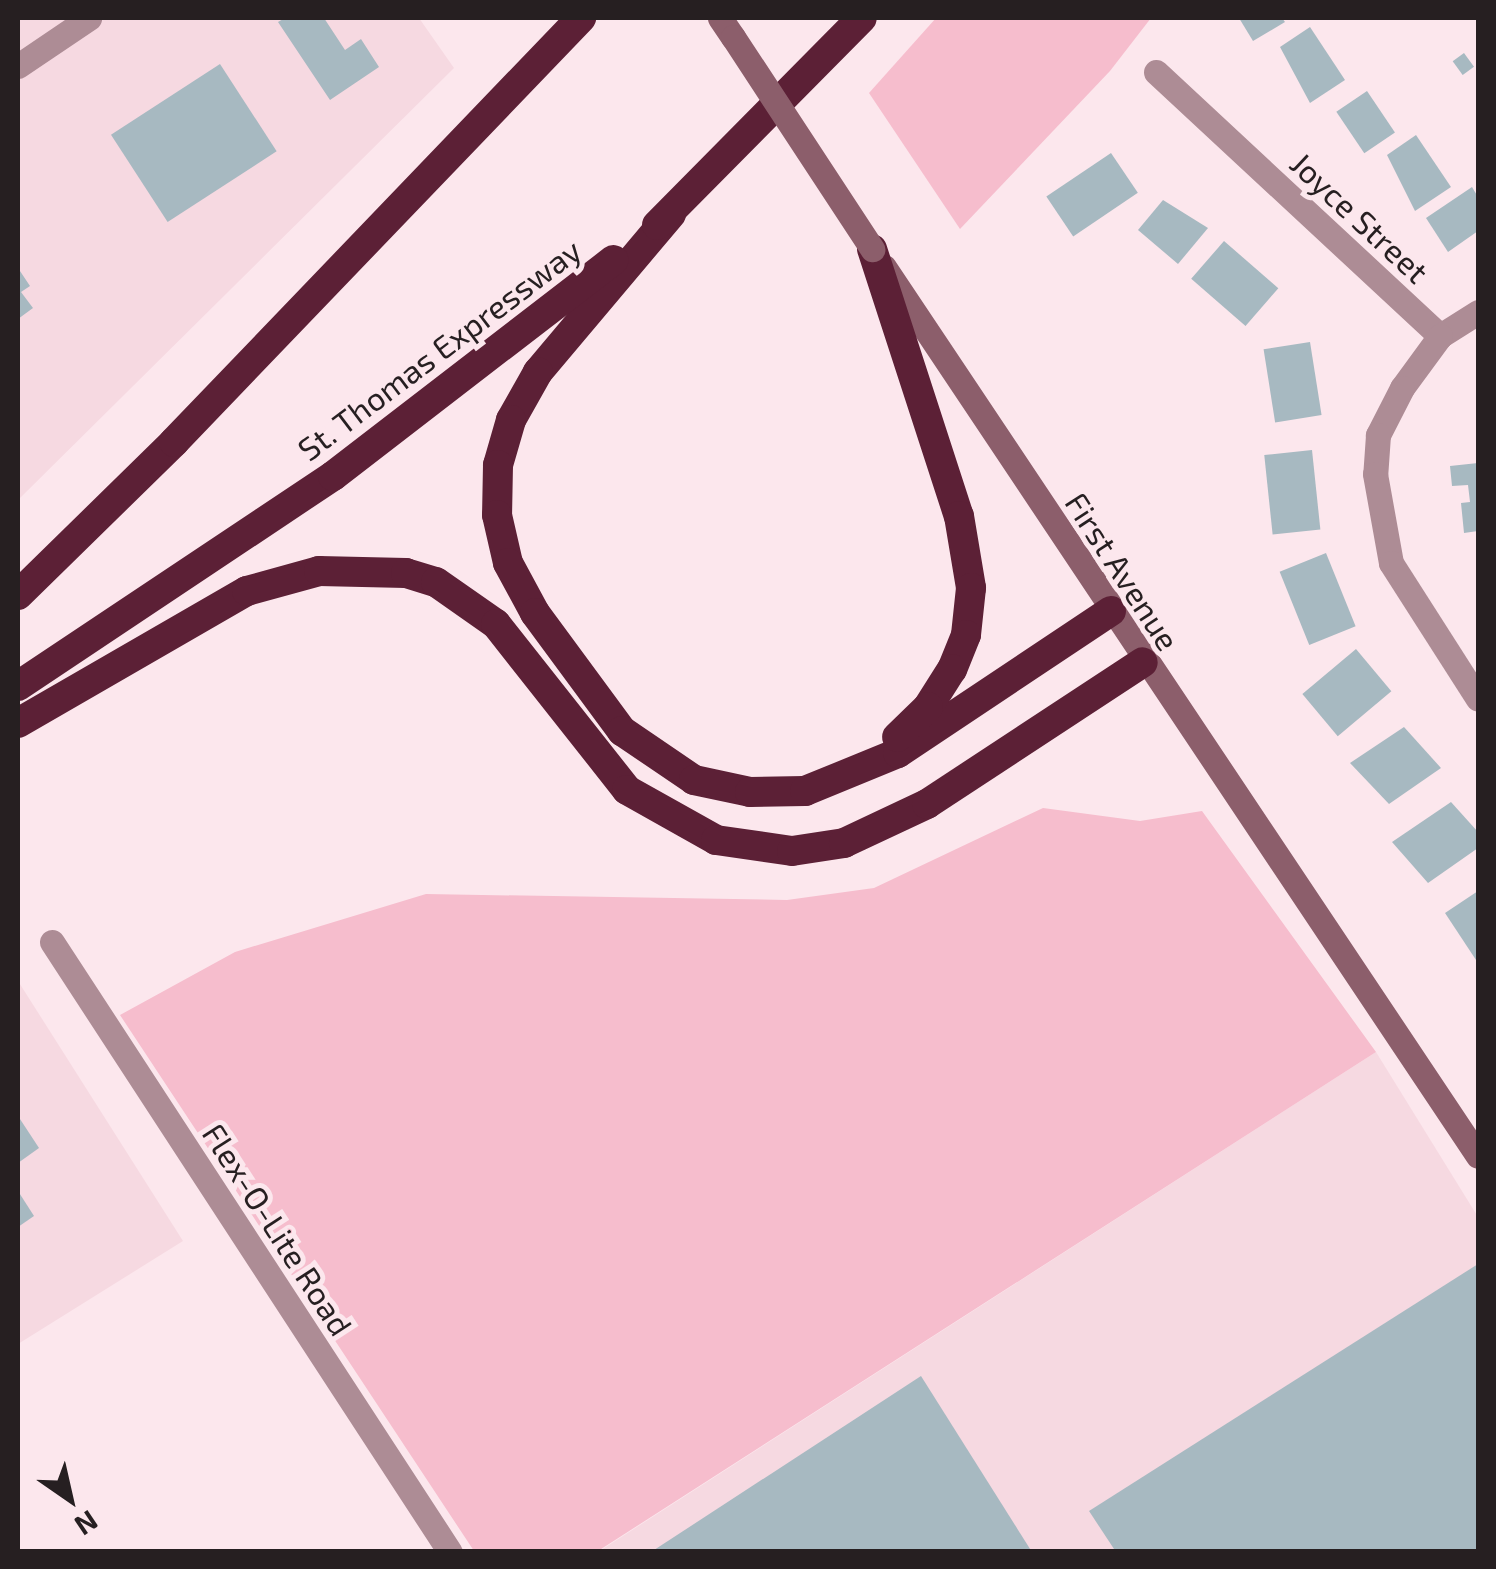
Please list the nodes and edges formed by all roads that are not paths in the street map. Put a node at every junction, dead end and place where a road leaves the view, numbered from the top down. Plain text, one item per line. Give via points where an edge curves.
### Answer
1 (88, 18) edge
2 (581, 18) edge
3 (862, 18) edge
4 (726, 28) edge
5 (18, 66) edge
6 (1156, 72) dead end
7 (671, 214) junction
8 (872, 248) junction
9 (1478, 312) edge
10 (1440, 336) junction
11 (18, 595) edge
12 (1110, 611) junction
13 (1143, 662) junction
14 (18, 686) edge
15 (1478, 699) edge
16 (18, 724) edge
17 (830, 782) junction
18 (52, 942) dead end
19 (1478, 1156) edge
20 (450, 1552) edge

1 - 5 street
2 - 11 highway
3 - 7 highway, St. Thomas Expressway
4 - 8 main road, First Avenue, bridge
6 - 10 street, Joyce Street
7 - 14 highway, St. Thomas Expressway via 348,465
7 - 17 highway via 571,329 511,420 498,465 496,515 508,563 588,688 622,731 661,762 694,780 750,792 805,791
8 - 12 main road, First Avenue
8 - 17 highway via 959,516 971,588 966,635 928,707 875,757
9 - 10 street
10 - 15 street via 1378,434 1378,509 1391,563
12 - 13 main road, First Avenue
12 - 17 highway via 898,753
13 - 16 highway via 927,804 844,844 792,852 716,840 628,790 496,624 436,582 406,573 320,571 247,591
13 - 19 main road, First Avenue
18 - 20 street, Flex-O-Lite Road

